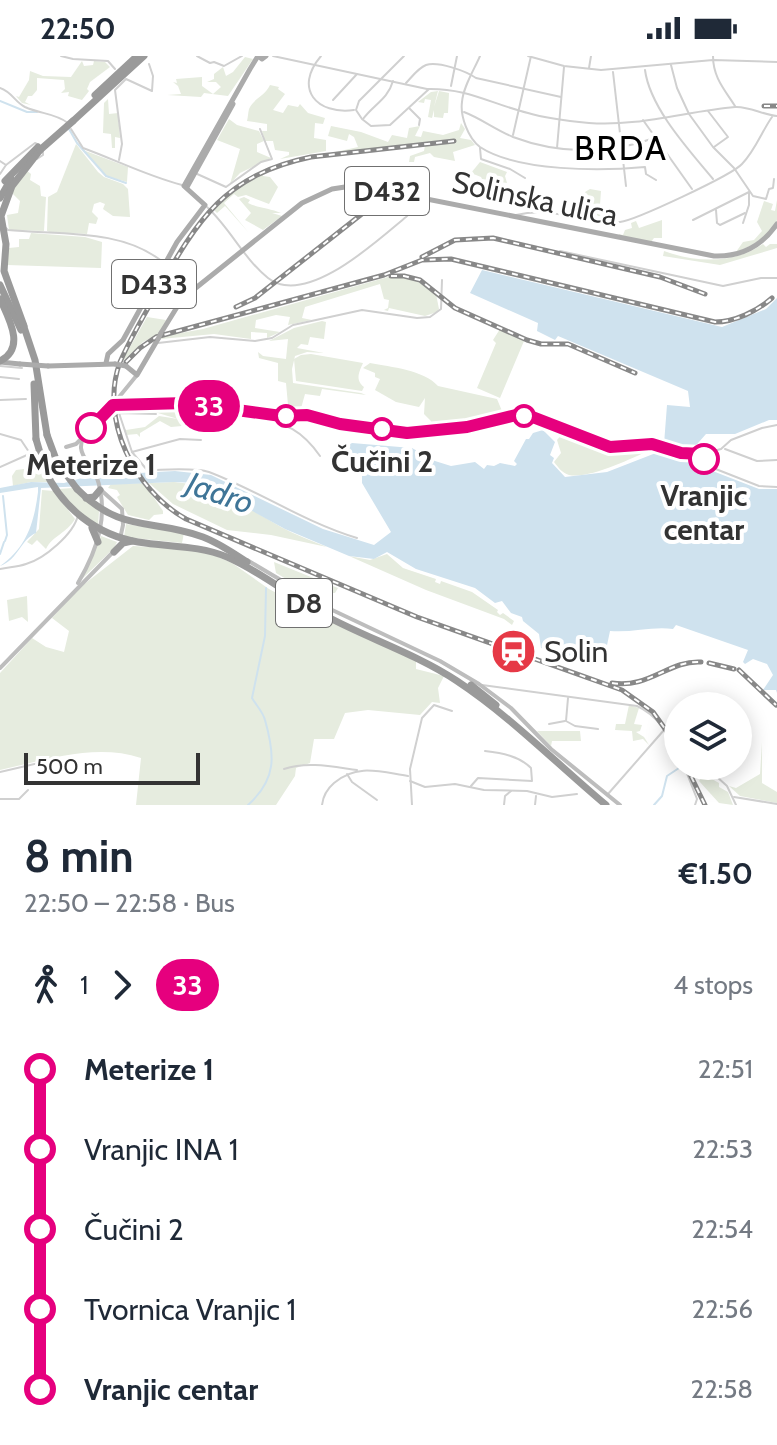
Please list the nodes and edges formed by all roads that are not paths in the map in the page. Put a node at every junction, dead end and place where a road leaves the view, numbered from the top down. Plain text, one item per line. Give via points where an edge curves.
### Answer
1 (61, 56) edge
2 (112, 56) edge
3 (138, 56) edge
4 (197, 56) edge
5 (242, 56) edge
6 (273, 56) edge
7 (321, 56) edge
8 (404, 56) edge
9 (457, 56) edge
10 (480, 56) edge
11 (530, 56) edge
12 (591, 56) edge
13 (262, 57) edge
14 (713, 58) edge
15 (146, 60) edge
16 (108, 61) junction
17 (777, 62) edge
18 (129, 63) junction
19 (314, 64) junction
20 (671, 65) junction
21 (564, 66) junction
22 (645, 68) junction
23 (115, 69) joint
24 (589, 69) junction
25 (455, 70) junction
26 (613, 70) junction
27 (358, 73) junction
28 (472, 75) junction
29 (382, 77) junction
30 (393, 80) junction
31 (406, 83) junction
32 (0, 88) edge
33 (451, 88) junction
34 (523, 88) junction
35 (430, 89) junction
36 (464, 92) junction
37 (561, 97) junction
38 (333, 100) dead end
39 (736, 107) junction
40 (409, 108) junction
41 (356, 110) junction
42 (518, 110) junction
43 (708, 111) junction
44 (463, 112) junction
45 (689, 114) junction
46 (665, 116) junction
47 (775, 116) edge
48 (362, 119) junction
49 (560, 119) junction
50 (642, 119) junction
51 (70, 121) junction
52 (619, 122) junction
53 (419, 125) dead end
54 (260, 129) dead end
55 (512, 136) junction
56 (654, 138) junction
57 (480, 146) junction
58 (622, 147) junction
59 (713, 147) junction
60 (557, 149) junction
61 (36, 150) junction
62 (119, 160) junction
63 (0, 161) edge
64 (734, 168) junction
65 (28, 169) dead end
66 (624, 169) junction
67 (3, 173) edge
68 (195, 173) junction
69 (525, 178) dead end
70 (774, 179) dead end
71 (656, 180) dead end
72 (714, 180) junction
73 (186, 186) junction
74 (626, 186) dead end
75 (0, 189) edge
76 (693, 190) junction
77 (749, 192) junction
78 (0, 198) edge
79 (391, 201) dead end
80 (205, 205) junction
81 (8, 209) dead end
82 (716, 209) junction
83 (747, 212) junction
84 (512, 218) junction
85 (693, 220) dead end
86 (743, 223) dead end
87 (777, 224) edge
88 (1, 230) edge
89 (244, 248) junction
90 (560, 251) dead end
91 (2, 261) edge
92 (165, 263) junction
93 (777, 278) edge
94 (442, 280) dead end
95 (1, 282) edge
96 (0, 297) edge
97 (23, 329) junction
98 (159, 338) junction
99 (0, 363) edge
100 (106, 363) junction
101 (146, 363) junction
102 (126, 366) junction
103 (134, 367) junction
104 (138, 375) junction
105 (0, 377) edge
106 (19, 379) dead end
107 (26, 399) dead end
108 (0, 400) edge
109 (114, 405) junction
110 (130, 406) junction
111 (247, 412) junction
112 (130, 413) junction
113 (118, 414) junction
114 (156, 414) dead end
115 (108, 415) dead end
116 (777, 425) edge
117 (46, 433) junction
118 (0, 434) edge
119 (36, 435) junction
120 (84, 437) junction
121 (201, 440) dead end
122 (66, 447) junction
123 (81, 447) junction
124 (723, 448) junction
125 (132, 452) junction
126 (30, 453) junction
127 (681, 453) junction
128 (702, 454) junction
129 (320, 456) dead end
130 (777, 460) edge
131 (702, 463) junction
132 (0, 467) edge
133 (777, 487) edge
134 (100, 489) junction
135 (85, 497) junction
136 (102, 510) junction
137 (78, 514) junction
138 (113, 516) junction
139 (123, 516) junction
140 (85, 520) junction
141 (102, 520) junction
142 (101, 530) junction
143 (121, 538) junction
144 (357, 538) dead end
145 (134, 541) junction
146 (98, 542) junction
147 (114, 552) junction
148 (240, 558) junction
149 (0, 569) edge
150 (75, 588) junction
151 (0, 668) edge
152 (479, 684) junction
153 (493, 686) junction
154 (490, 693) junction
155 (568, 696) junction
156 (452, 711) dead end
157 (566, 721) junction
158 (549, 724) dead end
159 (598, 729) dead end
160 (664, 730) joint
161 (485, 751) dead end
162 (43, 762) dead end
163 (284, 769) dead end
164 (358, 771) junction
165 (0, 772) edge
166 (347, 774) junction
167 (409, 776) junction
168 (690, 780) edge
169 (720, 780) edge
170 (410, 781) junction
171 (470, 787) junction
172 (28, 790) dead end
173 (512, 790) junction
174 (577, 794) dead end
175 (536, 795) junction
176 (607, 795) junction
177 (733, 797) junction
178 (0, 799) edge
179 (377, 800) dead end
180 (777, 804) edge
181 (322, 805) edge
182 (412, 805) edge
183 (504, 805) edge
184 (535, 805) edge
185 (604, 805) edge
186 (613, 805) edge
187 (620, 805) edge
188 (695, 805) edge
189 (736, 805) edge

1 - 16 street
2 - 16 street
3 - 18 highway
4 - 5 street via 224,66
6 - 19 street
7 - 19 street
8 - 29 street
9 - 25 street
10 - 28 street
11 - 21 street
11 - 34 street
12 - 24 street
13 - 68 main road
13 - 73 main road
14 - 17 street
14 - 20 street
14 - 39 street via 719,83
15 - 51 highway
15 - 62 street via 152,91 127,79 115,90
16 - 23 street
18 - 23 highway
18 - 51 highway
19 - 27 street
19 - 41 street via 308,82 311,98 343,112
20 - 22 street
20 - 45 street
21 - 24 street
21 - 37 street
22 - 26 street
22 - 46 street
24 - 26 street
25 - 28 street
25 - 31 street via 425,65
25 - 33 street
26 - 52 street
27 - 29 street
27 - 38 street
28 - 34 street
28 - 36 street
29 - 30 street
29 - 41 street
30 - 31 street
30 - 48 street via 385,97
31 - 35 street
32 - 51 street via 11,91 26,107
33 - 35 street
33 - 36 street
34 - 37 street
34 - 42 street
35 - 40 street
36 - 42 street
36 - 44 street
37 - 49 street
39 - 43 street
39 - 47 street
40 - 48 street via 384,127
40 - 53 street
41 - 48 street
42 - 49 street
42 - 55 street
43 - 45 street
43 - 59 street via 728,137
44 - 55 street
44 - 57 street
45 - 46 street
45 - 59 street
46 - 50 street
46 - 72 street
47 - 64 street
49 - 52 street
49 - 60 street
50 - 52 street
50 - 56 street
51 - 61 highway, bridge
51 - 62 street via 83,148
52 - 58 street
54 - 68 street via 272,159 226,187
55 - 60 street
56 - 58 street
56 - 76 street
57 - 66 street via 540,165
57 - 69 street via 481,159
58 - 60 street
58 - 66 street
59 - 64 street
61 - 67 highway
61 - 75 highway
61 - 78 highway
61 - 88 highway via 7,196
62 - 73 street via 153,178
63 - 67 street
64 - 72 street
64 - 77 street
65 - 67 street via 43,155 37,142
66 - 71 street via 645,167
66 - 74 street
68 - 73 main road
70 - 77 street via 766,199
72 - 76 street
73 - 80 main road
76 - 84 street via 619,222 536,210
77 - 82 street
77 - 83 street
79 - 89 street, Solinska ulica via 409,214 331,275 280,284 265,275
80 - 89 street
80 - 92 main road, D433
81 - 92 street via 8,230 113,240 144,247
82 - 83 street via 720,225
82 - 85 street
83 - 86 street
84 - 87 main road, Solinska ulica / D432 via 720,257 752,248
84 - 89 main road, Solinska ulica / D432 via 345,187 316,194
88 - 91 highway via 6,244
89 - 98 main road, Solinska ulica / D432 via 182,299
90 - 93 street via 723,286
91 - 97 highway
92 - 100 main road, D433
94 - 98 street via 441,309 430,317 362,310 293,325 255,341 210,337 178,343
95 - 97 highway, D8
96 - 97 highway
96 - 99 highway via 14,344
97 - 117 highway, D8 via 35,360
97 - 119 highway, D8 via 34,379
98 - 101 main road, D432
99 - 100 main road, bridge
100 - 102 main road, bridge
101 - 103 main road
101 - 104 main road, D432
102 - 103 main road
102 - 104 main road
103 - 104 main road
104 - 109 main road
105 - 106 street
107 - 108 street
109 - 110 main road
109 - 120 main road
110 - 111 main road via 186,403
110 - 112 street
111 - 127 main road via 307,415 407,433 530,416 610,447 652,444
111 - 129 street via 285,424
112 - 113 street
112 - 114 street
113 - 115 street, bridge
113 - 125 street
116 - 124 street via 731,440
117 - 119 highway via 38,428
117 - 135 highway, D8, bridge via 57,462
118 - 126 street via 21,440
119 - 137 highway, D8, bridge via 45,470
120 - 122 main road
120 - 123 main road
121 - 125 street via 180,439
122 - 123 street
122 - 126 street
123 - 134 main road
124 - 128 street
124 - 130 street via 757,461
125 - 144 street via 147,470 210,472
126 - 132 street
127 - 128 main road
127 - 131 main road
128 - 131 main road
131 - 133 street via 759,486
134 - 135 highway via 94,497
134 - 136 main road
134 - 139 main road via 118,503
135 - 136 highway, D8
136 - 138 highway, D8
136 - 141 main road
137 - 140 highway, D8
137 - 149 street via 60,543 30,563
138 - 139 highway, D8
138 - 141 highway
139 - 143 main road
139 - 148 highway, D8 via 135,524 204,537
140 - 142 highway, D8
140 - 146 highway
141 - 142 main road
142 - 143 highway, D8
142 - 146 main road
143 - 145 highway, D8
143 - 147 main road
145 - 147 highway
145 - 185 highway, D8 via 190,546 235,560 323,614 446,674
146 - 150 main road
147 - 150 main road
148 - 152 main road
148 - 186 highway, D8 via 323,610 464,680
150 - 151 main road
152 - 153 street
152 - 154 main road
153 - 154 street
153 - 155 street
154 - 176 main road
155 - 157 street
155 - 160 street via 637,706
156 - 167 street via 434,705 423,715
157 - 158 street
157 - 159 street
160 - 176 street
161 - 171 street via 525,762 532,781 478,778
162 - 165 street
163 - 164 street via 329,765
164 - 166 street
164 - 167 street
166 - 179 street
166 - 181 street via 331,786
167 - 170 street
168 - 188 street
169 - 177 street
170 - 171 street via 425,787
170 - 182 street
171 - 173 street
172 - 178 street via 19,799
173 - 175 street
173 - 183 street
174 - 175 street
175 - 184 street
176 - 187 main road
177 - 180 street
177 - 189 street

